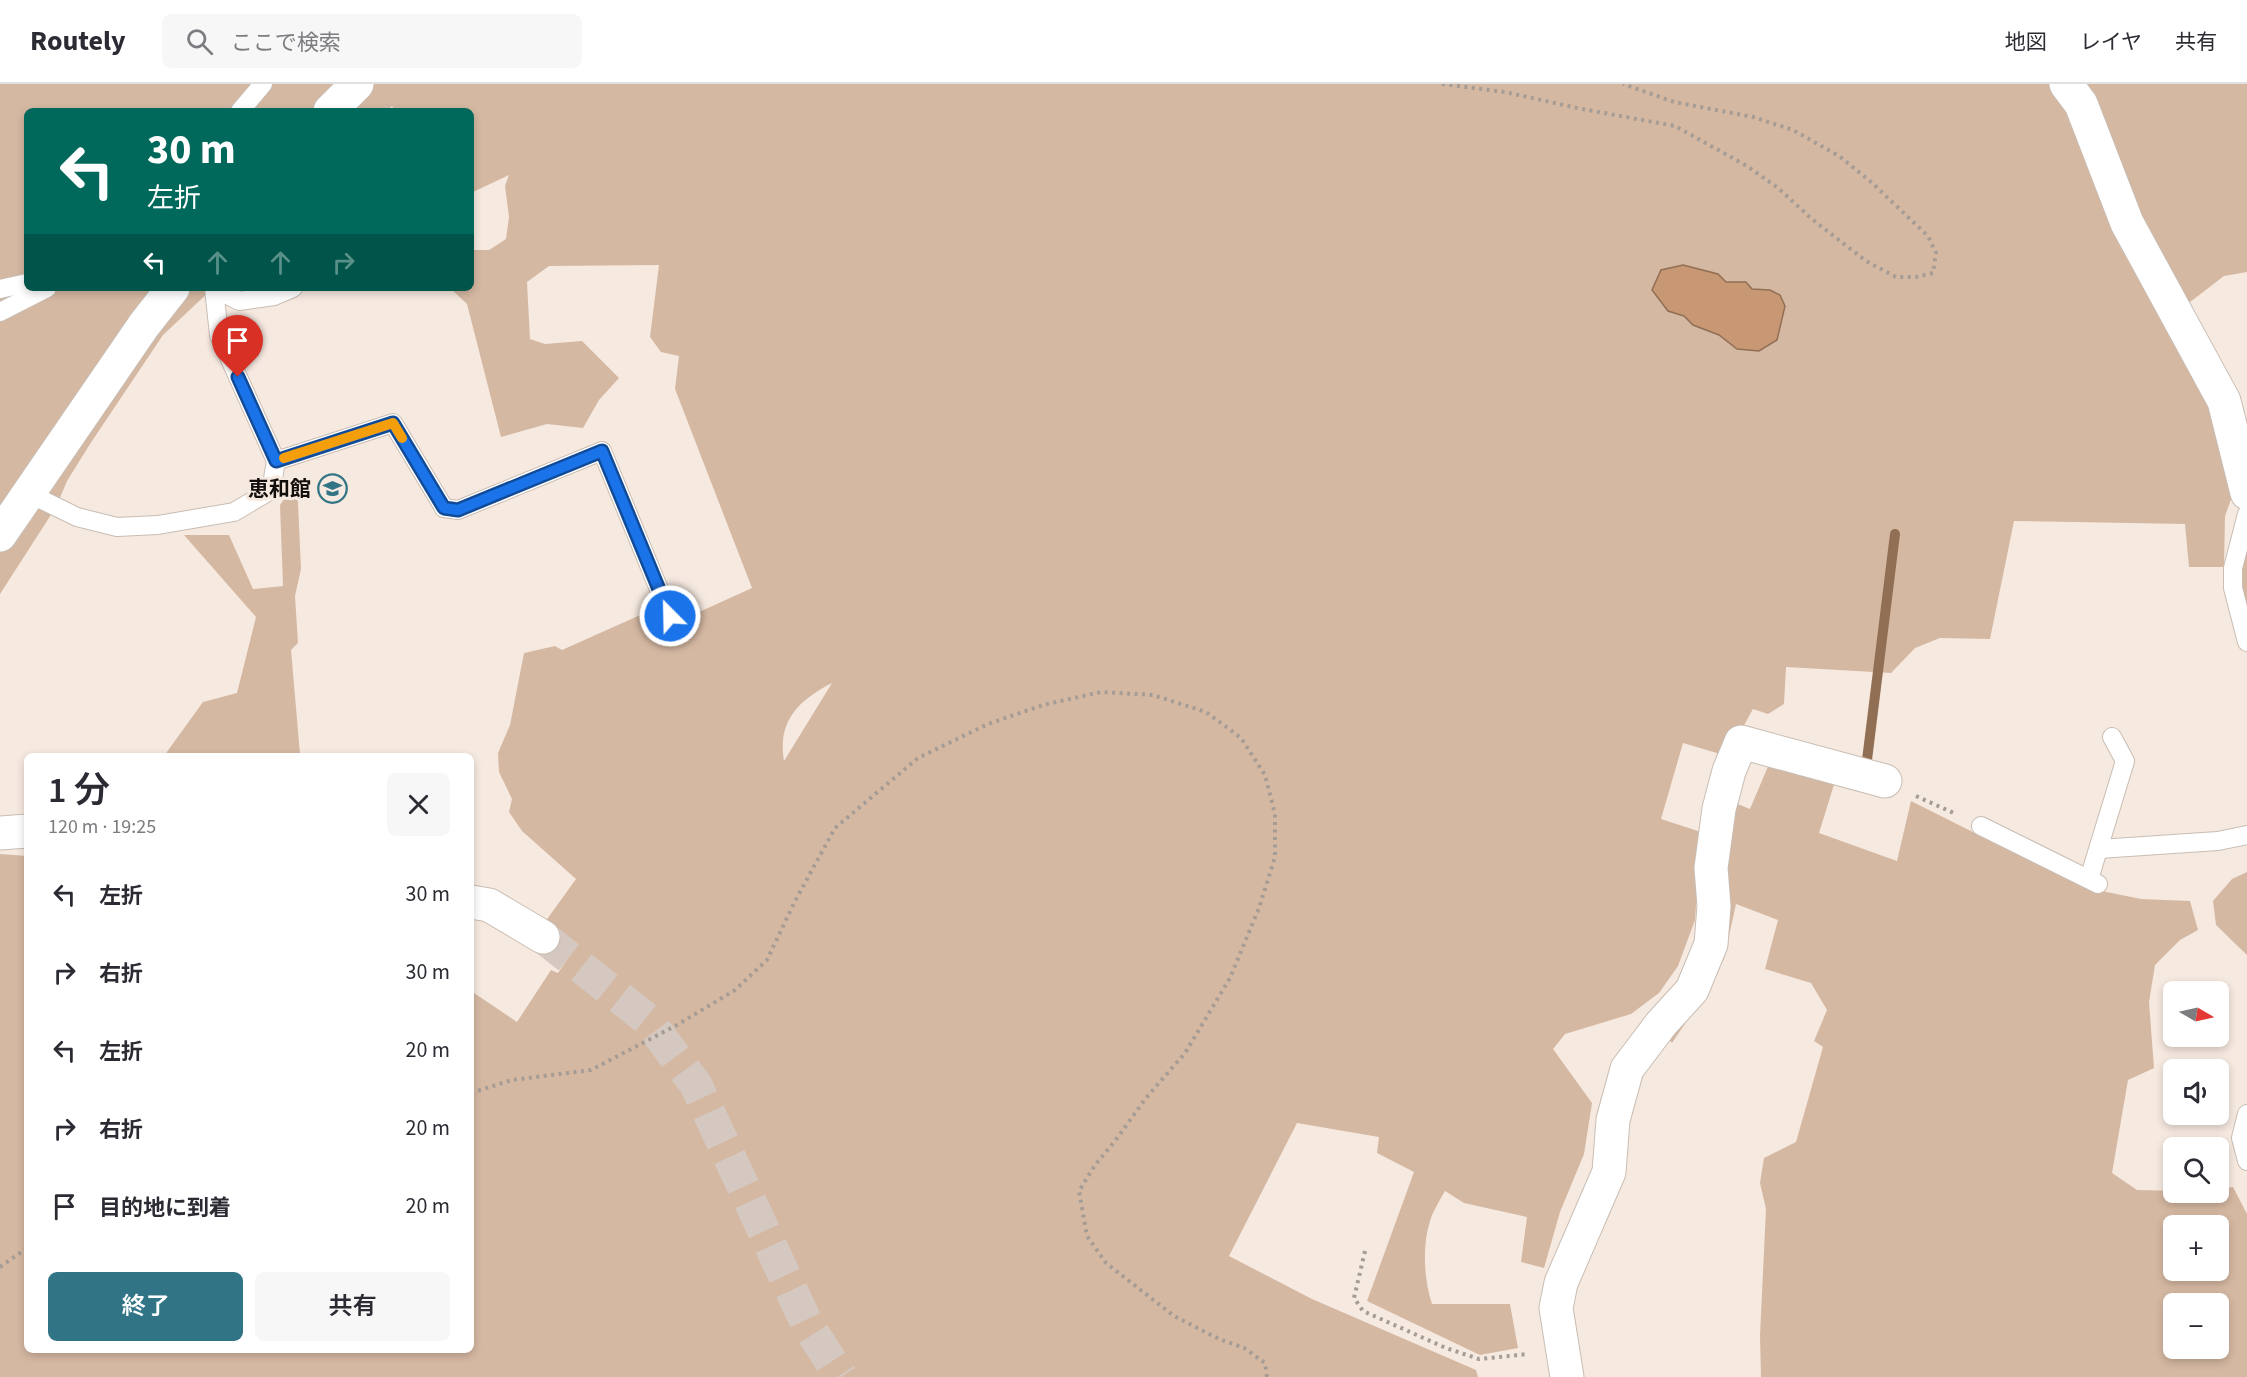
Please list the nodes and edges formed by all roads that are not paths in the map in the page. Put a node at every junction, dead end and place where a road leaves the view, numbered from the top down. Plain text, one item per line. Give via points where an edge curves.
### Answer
1 (263, 84) edge
2 (357, 84) edge
3 (2066, 84) edge
4 (243, 108) edge
5 (333, 108) edge
6 (24, 284) edge
7 (0, 289) edge
8 (41, 291) edge
9 (171, 291) edge
10 (214, 291) edge
11 (220, 291) edge
12 (286, 291) edge
13 (0, 312) edge
14 (276, 461) junction
15 (2247, 493) edge
16 (28, 494) junction
17 (2247, 514) edge
18 (0, 535) edge
19 (670, 616) dead end
20 (2247, 642) edge
21 (2112, 737) dead end
22 (1886, 781) road end
23 (1981, 826) road end
24 (24, 831) edge
25 (0, 833) edge
26 (2247, 834) edge
27 (2099, 849) junction
28 (474, 902) edge
29 (543, 937) tunnel mouth
30 (2247, 1114) edge
31 (2247, 1161) edge
32 (1567, 1377) edge

1 - 4 lane
2 - 5 street
3 - 15 street via 2081,104 2127,223 2224,401
6 - 7 lane
8 - 13 lane
9 - 16 street
10 - 14 lane via 219,335
11 - 12 lane via 239,301
14 - 16 lane via 271,490 234,512 158,525 117,527 77,517
14 - 19 lane via 393,423 444,508 458,510 602,451
16 - 18 street
17 - 20 lane via 2233,568 2233,588
21 - 27 lane via 2125,761
22 - 32 street via 1741,742 1719,809 1712,868 1711,944 1692,990 1627,1069 1612,1120 1609,1172 1561,1283 1556,1308
23 - 27 lane via 2094,882
24 - 25 street
26 - 27 lane via 2218,841
28 - 29 street via 489,905
30 - 31 lane via 2241,1138

